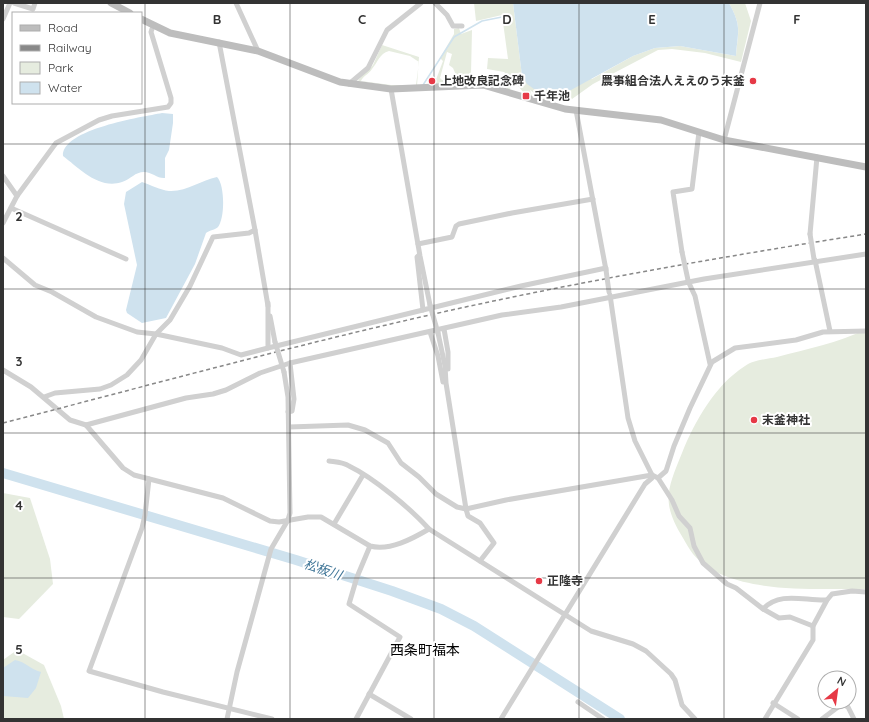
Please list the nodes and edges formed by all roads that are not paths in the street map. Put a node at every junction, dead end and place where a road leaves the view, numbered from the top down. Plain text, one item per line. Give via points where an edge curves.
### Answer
1 (10, 3) edge
2 (14, 3) edge
3 (35, 3) edge
4 (112, 3) edge
5 (236, 3) edge
6 (421, 3) edge
7 (435, 3) edge
8 (760, 3) edge
9 (128, 12) edge
10 (3, 19) edge
11 (142, 20) edge
12 (153, 26) junction
13 (462, 26) dead end
14 (219, 42) junction
15 (258, 51) junction
16 (349, 84) junction
17 (391, 89) junction
18 (576, 110) junction
19 (699, 132) junction
20 (724, 140) junction
21 (817, 157) junction
22 (866, 167) edge
23 (3, 176) edge
24 (17, 196) junction
25 (593, 199) junction
26 (11, 208) junction
27 (3, 223) edge
28 (255, 230) junction
29 (418, 244) junction
30 (866, 254) edge
31 (420, 256) junction
32 (3, 258) edge
33 (126, 259) dead end
34 (815, 260) junction
35 (606, 269) junction
36 (688, 281) junction
37 (610, 295) junction
38 (268, 303) junction
39 (423, 310) junction
40 (444, 329) junction
41 (830, 331) junction
42 (866, 331) edge
43 (430, 332) junction
44 (156, 334) junction
45 (268, 348) junction
46 (290, 363) junction
47 (710, 364) junction
48 (3, 370) edge
49 (446, 383) junction
50 (44, 397) junction
51 (288, 412) junction
52 (86, 426) junction
53 (289, 427) junction
54 (328, 461) dead end
55 (363, 475) junction
56 (652, 475) junction
57 (658, 478) junction
58 (149, 479) junction
59 (466, 509) junction
60 (288, 520) junction
61 (279, 522) junction
62 (334, 524) junction
63 (282, 529) junction
64 (429, 529) junction
65 (370, 546) junction
66 (480, 561) junction
67 (866, 592) edge
68 (827, 600) junction
69 (763, 609) junction
70 (565, 616) junction
71 (814, 626) junction
72 (369, 694) junction
73 (578, 702) dead end
74 (773, 703) junction
75 (230, 708) junction
76 (227, 719) edge
77 (272, 719) edge
78 (356, 719) edge
79 (412, 719) edge
80 (501, 719) edge
81 (603, 719) edge
82 (695, 719) edge
83 (765, 719) edge
84 (798, 719) edge
85 (822, 719) edge
86 (854, 719) edge

1 - 10 street
2 - 3 street via 33,9
4 - 9 street
5 - 15 street
6 - 16 street via 387,30 368,68
7 - 13 street via 447,15 453,26
8 - 20 street
11 - 12 street
12 - 14 street via 170,33
12 - 24 street via 151,32 171,98 168,106 99,120 64,138 56,143
14 - 15 street
14 - 28 street
15 - 16 street
16 - 17 street
17 - 18 street via 484,86
17 - 29 street
18 - 19 street via 661,120
18 - 25 street
19 - 20 street
19 - 36 street, bridge via 692,189 673,192
20 - 21 street
21 - 22 street
21 - 34 street, bridge via 810,234
23 - 24 street
24 - 26 street
25 - 29 street via 459,224 452,237
25 - 35 street
26 - 27 street
26 - 33 street
28 - 38 street
28 - 44 street via 213,237 190,286 170,320
29 - 31 street
30 - 34 street
31 - 39 street via 417,257
31 - 49 street, bridge via 445,366
32 - 44 street via 35,285 96,317 137,332
34 - 36 street
34 - 41 street
35 - 37 street, bridge
35 - 39 street
36 - 37 street
36 - 47 street via 695,296
37 - 40 street via 561,307 502,315
37 - 56 street via 628,418 635,441
38 - 45 street
38 - 51 street, bridge via 284,372
39 - 45 street
40 - 43 street
40 - 49 street via 448,352
41 - 42 street
41 - 47 street via 789,341 736,348
43 - 46 street
43 - 49 street via 443,382
44 - 45 street via 222,348 241,355
44 - 50 street via 141,360 127,375 111,385
46 - 51 street via 294,399 292,411
46 - 52 street via 260,373 226,390 186,398
47 - 57 street via 666,470
48 - 50 street via 31,386
49 - 59 street
50 - 52 street via 70,420
51 - 53 street
52 - 58 street via 123,468 134,475
53 - 59 street via 348,426 365,430 388,443 401,463 436,494 457,507
53 - 60 street
54 - 55 street via 349,466
55 - 62 street
55 - 64 street
56 - 57 street
56 - 59 street
56 - 70 street
57 - 69 street via 679,516 690,528 694,546 703,563 727,584
58 - 61 street via 223,498 270,521
58 - 75 street via 142,528 89,671
59 - 66 street via 468,516 480,524 494,544
60 - 61 street
60 - 62 street via 321,517
60 - 63 street
61 - 63 street
62 - 65 street
63 - 75 street via 271,549 237,672
64 - 65 street via 408,541
64 - 66 street
65 - 72 street via 357,576 349,604 400,637
66 - 70 street
67 - 68 street via 832,594
68 - 69 street via 786,598 771,601
68 - 71 street
69 - 71 street via 779,618 790,617
70 - 80 street
70 - 82 street via 591,631 634,644 646,651 671,674 682,705
71 - 74 street via 813,640
72 - 78 street
72 - 79 street
73 - 81 street
74 - 83 street
74 - 84 street
75 - 76 street
75 - 77 street
85 - 86 street via 842,704 848,706

